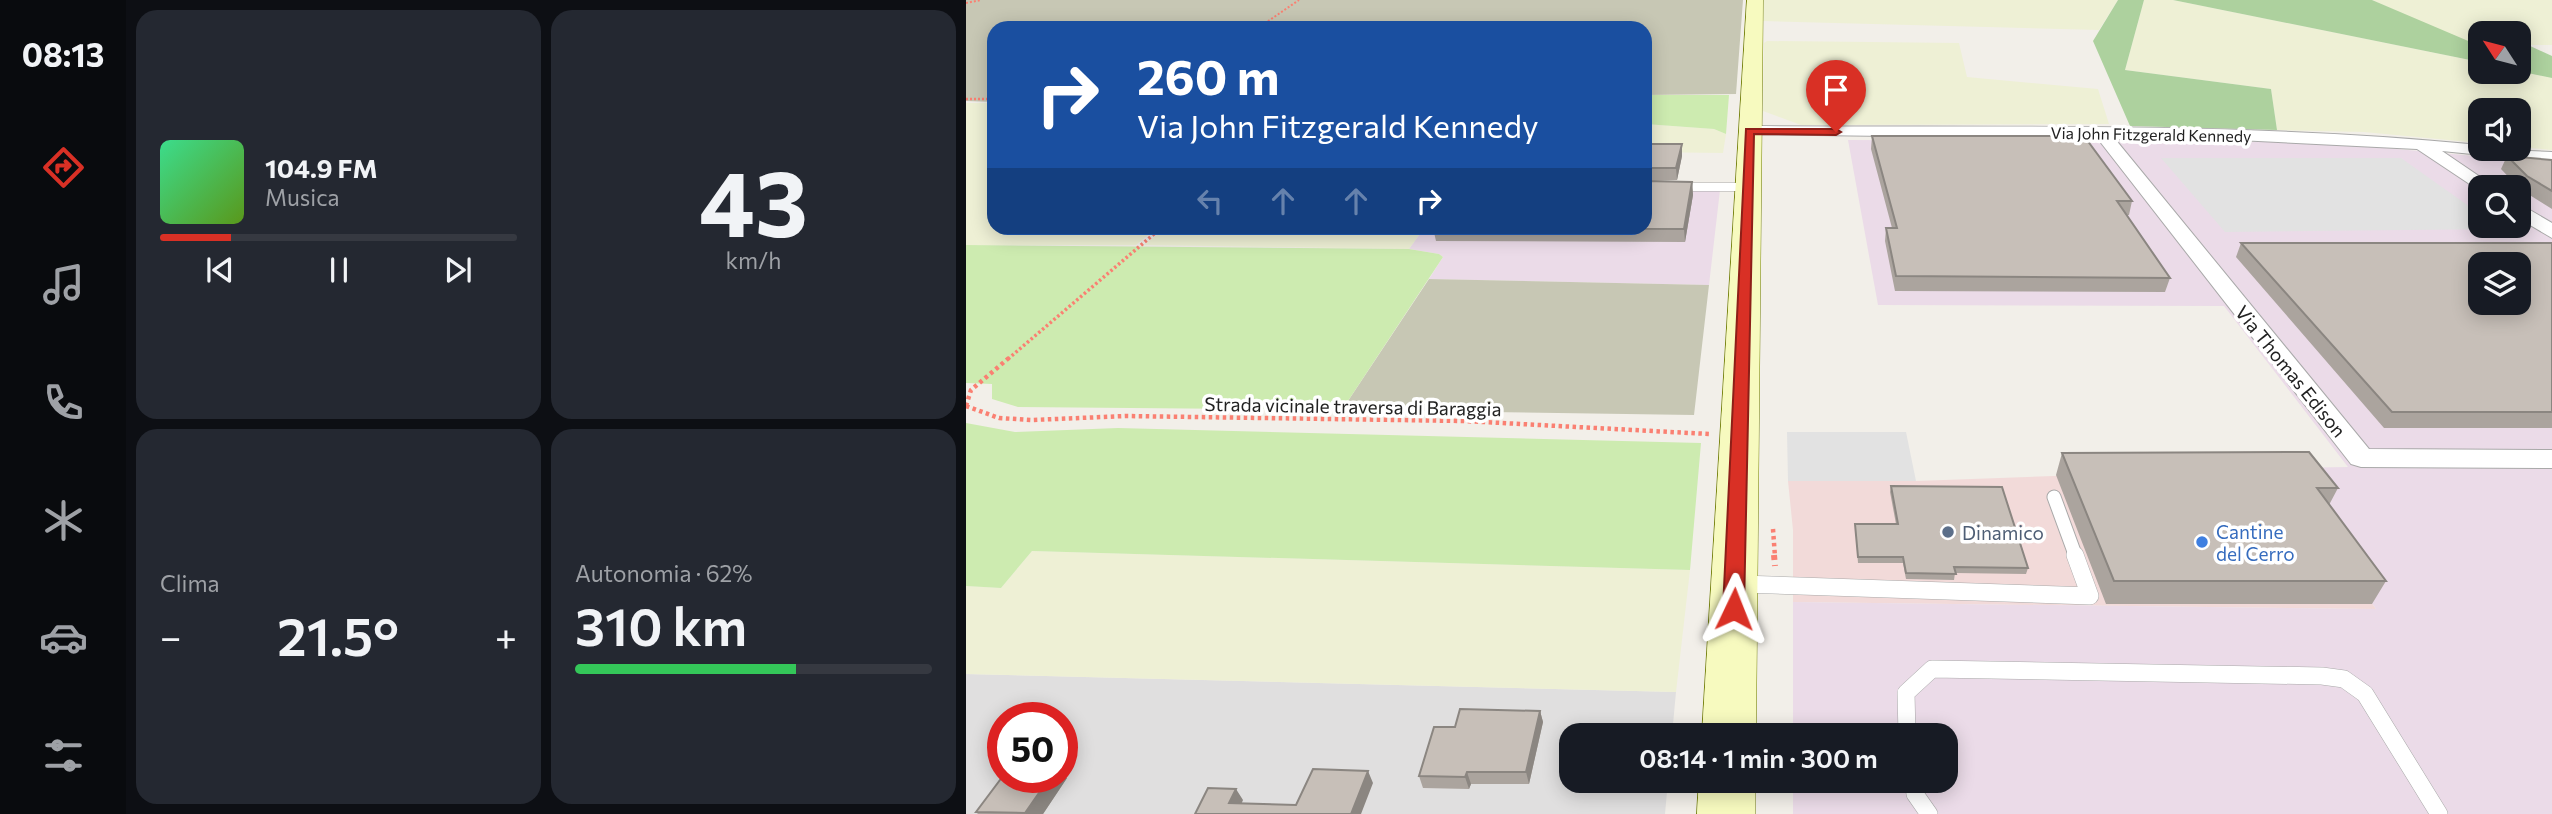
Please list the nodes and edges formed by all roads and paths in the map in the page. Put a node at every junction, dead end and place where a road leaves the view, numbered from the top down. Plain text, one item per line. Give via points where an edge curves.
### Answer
1 (981, 0) edge
2 (1299, 0) edge
3 (1755, 0) edge
4 (966, 3) edge
5 (1268, 21) edge
6 (966, 99) edge
7 (987, 99) edge
8 (1749, 131) junction
9 (2102, 133) junction
10 (2420, 144) junction
11 (2552, 157) edge
12 (2468, 175) edge
13 (1652, 187) edge
14 (1748, 187) junction
15 (2531, 218) edge
16 (2552, 232) edge
17 (1153, 235) edge
18 (966, 407) edge
19 (1741, 435) junction
20 (2552, 459) edge
21 (2054, 497) dead end
22 (1734, 584) junction
23 (1729, 723) edge
24 (1907, 723) edge
25 (1727, 793) edge
26 (1915, 793) edge
27 (1726, 814) edge
28 (1929, 814) edge
29 (2439, 814) edge

1 - 4 path
2 - 5 path
3 - 8 main road
6 - 7 path
8 - 9 street, Via John Fitzgerald Kennedy
8 - 14 main road
9 - 10 street, Via John Fitzgerald Kennedy
9 - 20 street, Via Thomas Edison via 2361,458
10 - 11 street, Via John Fitzgerald Kennedy
10 - 12 street
13 - 14 lane
14 - 19 main road
15 - 16 street
17 - 18 path via 971,390
18 - 19 path, Strada vicinale traversa di Baraggia via 999,418 1032,420 1126,416 1464,421
19 - 22 main road
21 - 22 lane via 2090,596
22 - 23 main road
24 - 29 lane via 1906,694 1931,669 2344,679 2365,694
25 - 27 main road
26 - 28 lane

